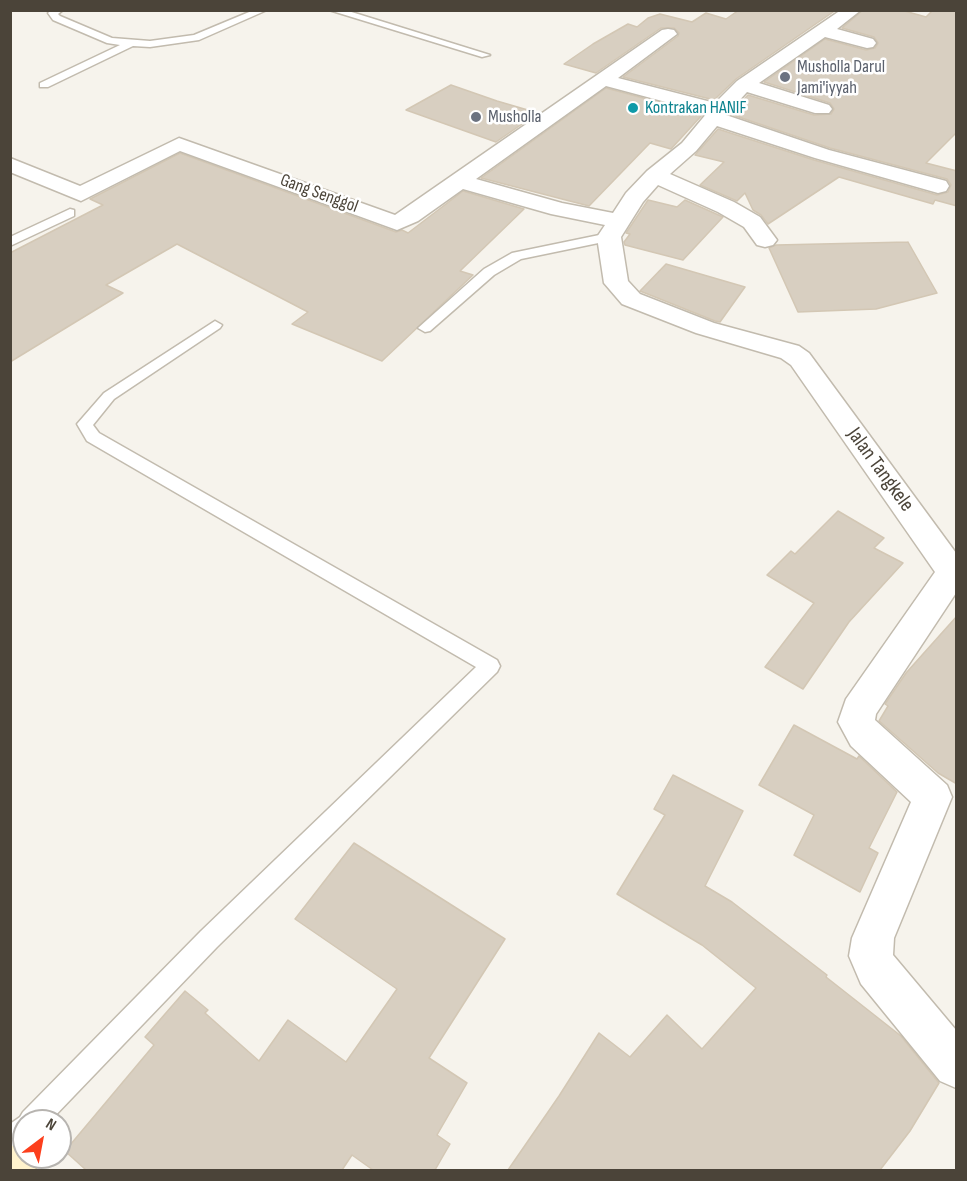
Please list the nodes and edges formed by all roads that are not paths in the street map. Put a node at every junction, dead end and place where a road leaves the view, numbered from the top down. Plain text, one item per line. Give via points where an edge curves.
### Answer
1 (59, 10) edge
2 (263, 10) edge
3 (333, 10) edge
4 (853, 10) edge
5 (824, 31) junction
6 (668, 34) dead end
7 (867, 43) dead end
8 (129, 44) junction
9 (485, 55) dead end
10 (604, 80) junction
11 (44, 84) dead end
12 (744, 85) junction
13 (822, 109) dead end
14 (717, 114) junction
15 (10, 164) edge
16 (655, 176) junction
17 (459, 181) junction
18 (938, 186) dead end
19 (70, 213) dead end
20 (614, 229) junction
21 (765, 240) dead end
22 (10, 242) edge
23 (215, 325) dead end
24 (425, 328) dead end
25 (955, 572) edge
26 (945, 805) edge
27 (957, 1065) edge
28 (44, 1109) edge

1 - 8 lane via 53,13 56,18 110,41
2 - 8 lane via 196,38
3 - 9 lane
4 - 5 street
5 - 7 street
5 - 12 street
6 - 10 street, Gang Senggol
8 - 11 lane
10 - 14 street
10 - 17 street, Gang Senggol
12 - 13 street
12 - 14 street
14 - 16 street via 689,147
14 - 18 street via 822,154
15 - 17 street, Gang Senggol via 81,194 179,144 397,223
16 - 20 street via 634,198
16 - 21 street via 752,222
17 - 20 street
19 - 22 lane
20 - 24 lane via 517,256 489,272
20 - 25 street, Jalan Tangkele via 616,283 631,299 705,328 790,352 800,359
23 - 28 lane via 109,396 85,424 93,437 490,666 209,939
25 - 26 street, Jalan Tangkele via 859,710 856,723 864,735
26 - 27 street, Jalan Tangkele via 873,938 871,956 876,969

